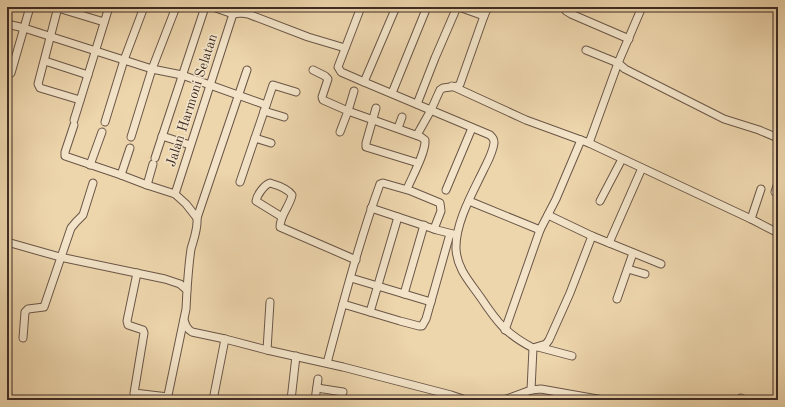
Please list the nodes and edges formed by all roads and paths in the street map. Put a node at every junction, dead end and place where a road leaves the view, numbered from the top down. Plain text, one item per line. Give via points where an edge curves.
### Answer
1 (30, 7) edge
2 (109, 7) edge
3 (144, 7) edge
4 (176, 7) edge
5 (205, 7) edge
6 (213, 7) edge
7 (361, 7) edge
8 (396, 7) edge
9 (427, 7) edge
10 (458, 7) edge
11 (488, 7) edge
12 (564, 7) edge
13 (642, 7) edge
14 (58, 8) edge
15 (232, 14) junction
16 (484, 16) junction
17 (104, 22) junction
18 (7, 24) edge
19 (24, 28) junction
20 (51, 37) junction
21 (629, 39) junction
22 (345, 48) junction
23 (586, 50) dead end
24 (95, 51) junction
25 (124, 60) junction
26 (45, 61) junction
27 (618, 63) junction
28 (152, 69) junction
29 (247, 70) dead end
30 (313, 70) dead end
31 (11, 73) dead end
32 (88, 74) junction
33 (182, 75) junction
34 (364, 82) junction
35 (210, 85) junction
36 (452, 86) junction
37 (354, 91) dead end
38 (296, 92) dead end
39 (392, 93) junction
40 (238, 95) junction
41 (80, 100) junction
42 (416, 104) junction
43 (265, 108) junction
44 (376, 108) dead end
45 (431, 110) junction
46 (348, 111) junction
47 (402, 116) dead end
48 (284, 118) dead end
49 (372, 120) junction
50 (105, 122) dead end
51 (398, 128) junction
52 (472, 128) junction
53 (102, 132) dead end
54 (340, 132) dead end
55 (417, 135) junction
56 (162, 136) junction
57 (131, 137) dead end
58 (255, 138) junction
59 (778, 138) edge
60 (581, 140) junction
61 (271, 143) dead end
62 (589, 143) junction
63 (190, 145) junction
64 (130, 148) dead end
65 (622, 159) junction
66 (418, 163) junction
67 (90, 165) junction
68 (642, 168) junction
69 (121, 175) junction
70 (240, 182) dead end
71 (93, 183) dead end
72 (778, 183) edge
73 (147, 185) junction
74 (407, 190) junction
75 (446, 190) dead end
76 (761, 190) dead end
77 (774, 192) dead end
78 (175, 194) junction
79 (469, 201) junction
80 (600, 201) dead end
81 (371, 208) junction
82 (548, 215) junction
83 (282, 217) junction
84 (398, 217) junction
85 (198, 218) junction
86 (751, 219) junction
87 (424, 225) junction
88 (434, 229) junction
89 (540, 230) junction
90 (778, 233) edge
91 (453, 234) junction
92 (592, 236) junction
93 (7, 242) edge
94 (609, 243) junction
95 (633, 253) junction
96 (60, 257) junction
97 (356, 260) junction
98 (661, 264) dead end
99 (628, 269) junction
100 (137, 274) junction
101 (645, 274) dead end
102 (351, 278) junction
103 (378, 286) junction
104 (187, 290) junction
105 (404, 294) junction
106 (617, 299) dead end
107 (270, 302) dead end
108 (431, 302) junction
109 (343, 304) junction
110 (370, 312) junction
111 (184, 318) junction
112 (505, 330) junction
113 (24, 338) dead end
114 (225, 339) junction
115 (535, 348) junction
116 (267, 350) junction
117 (296, 356) junction
118 (572, 356) dead end
119 (327, 363) junction
120 (318, 378) dead end
121 (316, 388) junction
122 (531, 390) junction
123 (344, 392) dead end
124 (168, 398) edge
125 (507, 399) edge
126 (594, 399) edge
127 (213, 400) edge
128 (291, 400) edge
129 (315, 400) edge
130 (466, 400) edge
131 (603, 400) edge
132 (738, 400) edge
133 (745, 400) edge

1 - 19 street
2 - 17 street
3 - 25 street
4 - 28 street
5 - 33 street
6 - 15 street
7 - 22 street
8 - 34 street
9 - 39 street
10 - 16 street
10 - 42 street
11 - 16 street
12 - 21 street via 571,14
13 - 21 street
14 - 17 street
14 - 20 street
15 - 22 street via 248,14
15 - 35 street, Jalan Harmoni Selatan
16 - 36 street via 460,84
17 - 24 street
18 - 19 street
19 - 20 street
19 - 31 street
20 - 24 street
20 - 26 street
21 - 27 street
22 - 34 street via 338,70
23 - 27 street
24 - 25 street
24 - 32 street
25 - 28 street
25 - 50 street
26 - 32 street
26 - 41 street via 38,82 40,88
27 - 59 street via 704,110
27 - 62 street
28 - 33 street
28 - 57 street
29 - 40 street
30 - 46 street via 328,79 323,100
32 - 41 street
33 - 35 street
33 - 56 street
34 - 39 street
35 - 40 street
35 - 63 street, Jalan Harmoni Selatan
36 - 45 street via 440,90
36 - 60 street via 526,120
37 - 46 street
38 - 43 street via 273,84
39 - 42 street
40 - 43 street
40 - 85 street
41 - 67 street via 65,156
42 - 45 street
43 - 48 street
43 - 58 street
44 - 49 street
45 - 52 street
45 - 55 street
46 - 49 street
46 - 54 street
47 - 51 street
49 - 51 street
49 - 66 street via 366,148
51 - 55 street
52 - 75 street
52 - 79 street via 490,135 494,144
53 - 67 street
55 - 66 street via 425,140 426,145
56 - 63 street
56 - 73 street
58 - 61 street
58 - 70 street
60 - 62 street
60 - 82 street
62 - 65 street
63 - 78 street, Jalan Harmoni Selatan
64 - 69 street
65 - 68 street
65 - 80 street
66 - 74 street
67 - 69 street
68 - 86 street
68 - 94 street
69 - 73 street
71 - 96 street via 83,215 71,228
72 - 77 street
73 - 78 street
74 - 81 street via 381,183
74 - 88 street via 440,203 441,211
76 - 86 street
78 - 85 street
79 - 89 street
79 - 91 street
81 - 84 street
81 - 97 street
82 - 89 street
82 - 92 street
83 - 83 street via 292,198 291,192 270,183 266,184 256,201
83 - 97 street via 282,228
84 - 87 street
84 - 103 street
85 - 104 street
86 - 90 street
87 - 88 street
87 - 105 street
88 - 91 street
89 - 112 street
91 - 108 street
91 - 112 street via 461,269 469,284
92 - 94 street
92 - 115 street via 549,340
93 - 96 street
94 - 95 street
95 - 98 street
95 - 99 street
96 - 100 street
96 - 113 street via 44,307 28,309 25,312
97 - 102 street
99 - 101 street
99 - 106 street
100 - 104 street via 169,280
100 - 124 street via 127,321 144,332 134,393
102 - 103 street
102 - 109 street
103 - 105 street
103 - 110 street
104 - 111 street
105 - 108 street
107 - 116 street
108 - 110 street via 422,326
109 - 110 street
109 - 119 street
111 - 114 street via 188,330
111 - 124 street
112 - 115 street
114 - 116 street
114 - 127 street
115 - 118 street
115 - 122 street
116 - 117 street
117 - 119 street
117 - 128 street
119 - 130 street
120 - 121 street
121 - 123 street
121 - 129 street
122 - 125 street
122 - 126 street via 546,390
126 - 131 street
132 - 133 street

